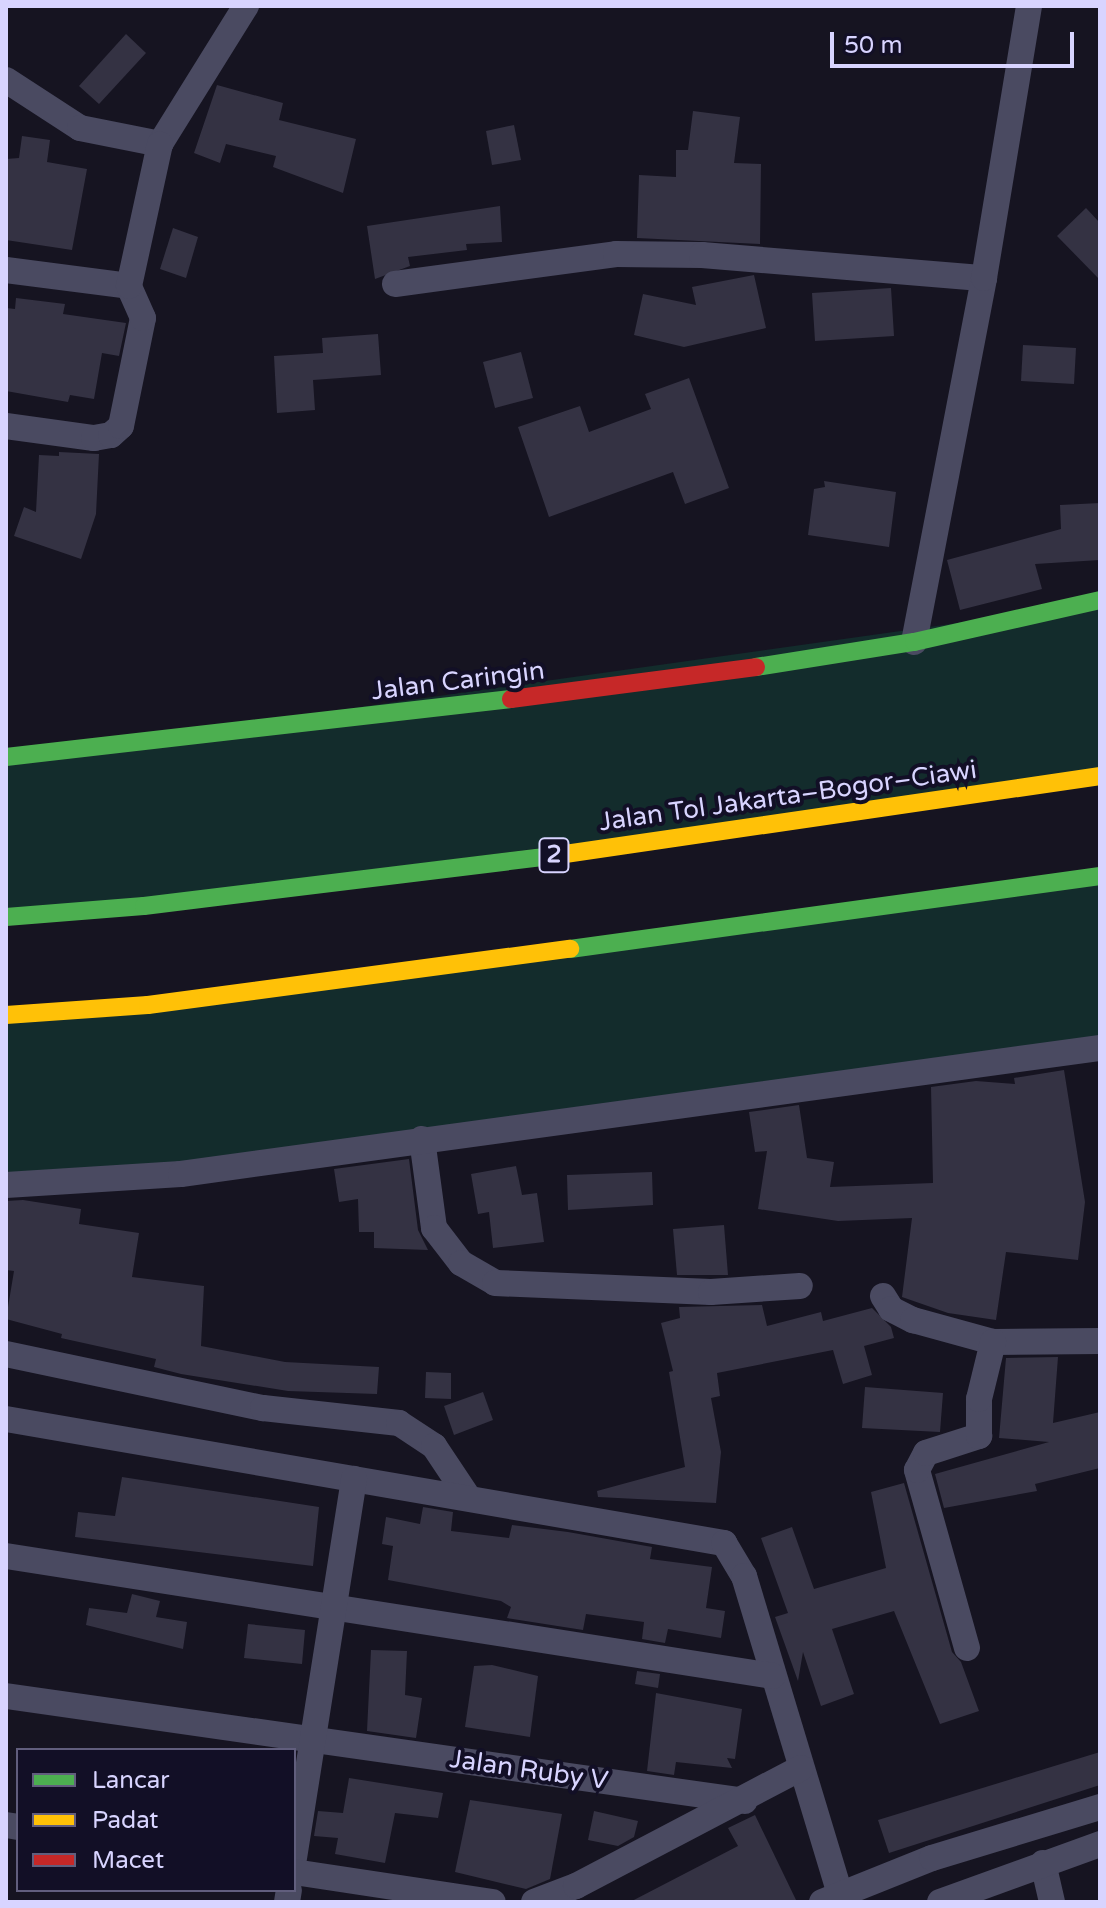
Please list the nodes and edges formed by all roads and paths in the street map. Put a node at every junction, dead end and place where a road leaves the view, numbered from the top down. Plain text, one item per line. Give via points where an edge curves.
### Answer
1 (246, 6) edge
2 (1029, 6) edge
3 (6, 80) edge
4 (160, 144) junction
5 (6, 270) edge
6 (984, 278) junction
7 (395, 284) dead end
8 (129, 286) junction
9 (6, 426) edge
10 (1100, 600) edge
11 (914, 642) junction
12 (6, 757) edge
13 (1100, 776) edge
14 (1100, 876) edge
15 (6, 917) edge
16 (6, 1015) edge
17 (1100, 1048) edge
18 (422, 1139) junction
19 (6, 1185) edge
20 (800, 1286) dead end
21 (883, 1296) dead end
22 (1100, 1341) edge
23 (993, 1342) junction
24 (6, 1354) edge
25 (6, 1419) edge
26 (354, 1479) junction
27 (468, 1497) junction
28 (6, 1556) edge
29 (334, 1606) junction
30 (967, 1648) dead end
31 (773, 1676) junction
32 (6, 1696) edge
33 (313, 1739) junction
34 (801, 1768) junction
35 (745, 1801) junction
36 (1100, 1807) edge
37 (1100, 1844) edge
38 (296, 1845) edge
39 (1043, 1863) junction
40 (296, 1872) edge
41 (831, 1897) edge
42 (493, 1902) edge
43 (534, 1902) edge
44 (940, 1902) edge
45 (1052, 1902) edge

1 - 4 street
2 - 6 street
3 - 4 street via 80,128
4 - 8 street
5 - 8 street
6 - 7 street via 702,255 616,254
6 - 11 street
8 - 9 street via 143,318 121,426 111,435 94,438
10 - 11 main road, Jalan Caringin
11 - 12 main road, Jalan Caringin via 637,685
13 - 15 main road, Jalan Tol Jakarta–Bogor–Ciawi / 2 via 591,851 144,906
14 - 16 main road via 377,976 148,1005
17 - 18 street
18 - 19 street via 181,1174
18 - 20 street via 434,1228 461,1263 495,1283 711,1292
21 - 23 street via 891,1309 913,1320
22 - 23 street
23 - 30 street via 979,1399 979,1436 926,1453 917,1470
24 - 27 street via 263,1408 399,1423 434,1446
25 - 26 street
26 - 27 street
26 - 29 street
27 - 31 street via 724,1543 744,1576
28 - 29 street
29 - 31 street
29 - 33 street
31 - 34 street
32 - 33 street, Jalan Ruby V
33 - 35 street, Jalan Ruby V
33 - 38 street
34 - 35 street
34 - 41 street
35 - 43 street
36 - 41 street via 932,1858
37 - 39 street
39 - 44 street
39 - 45 street
40 - 42 street

